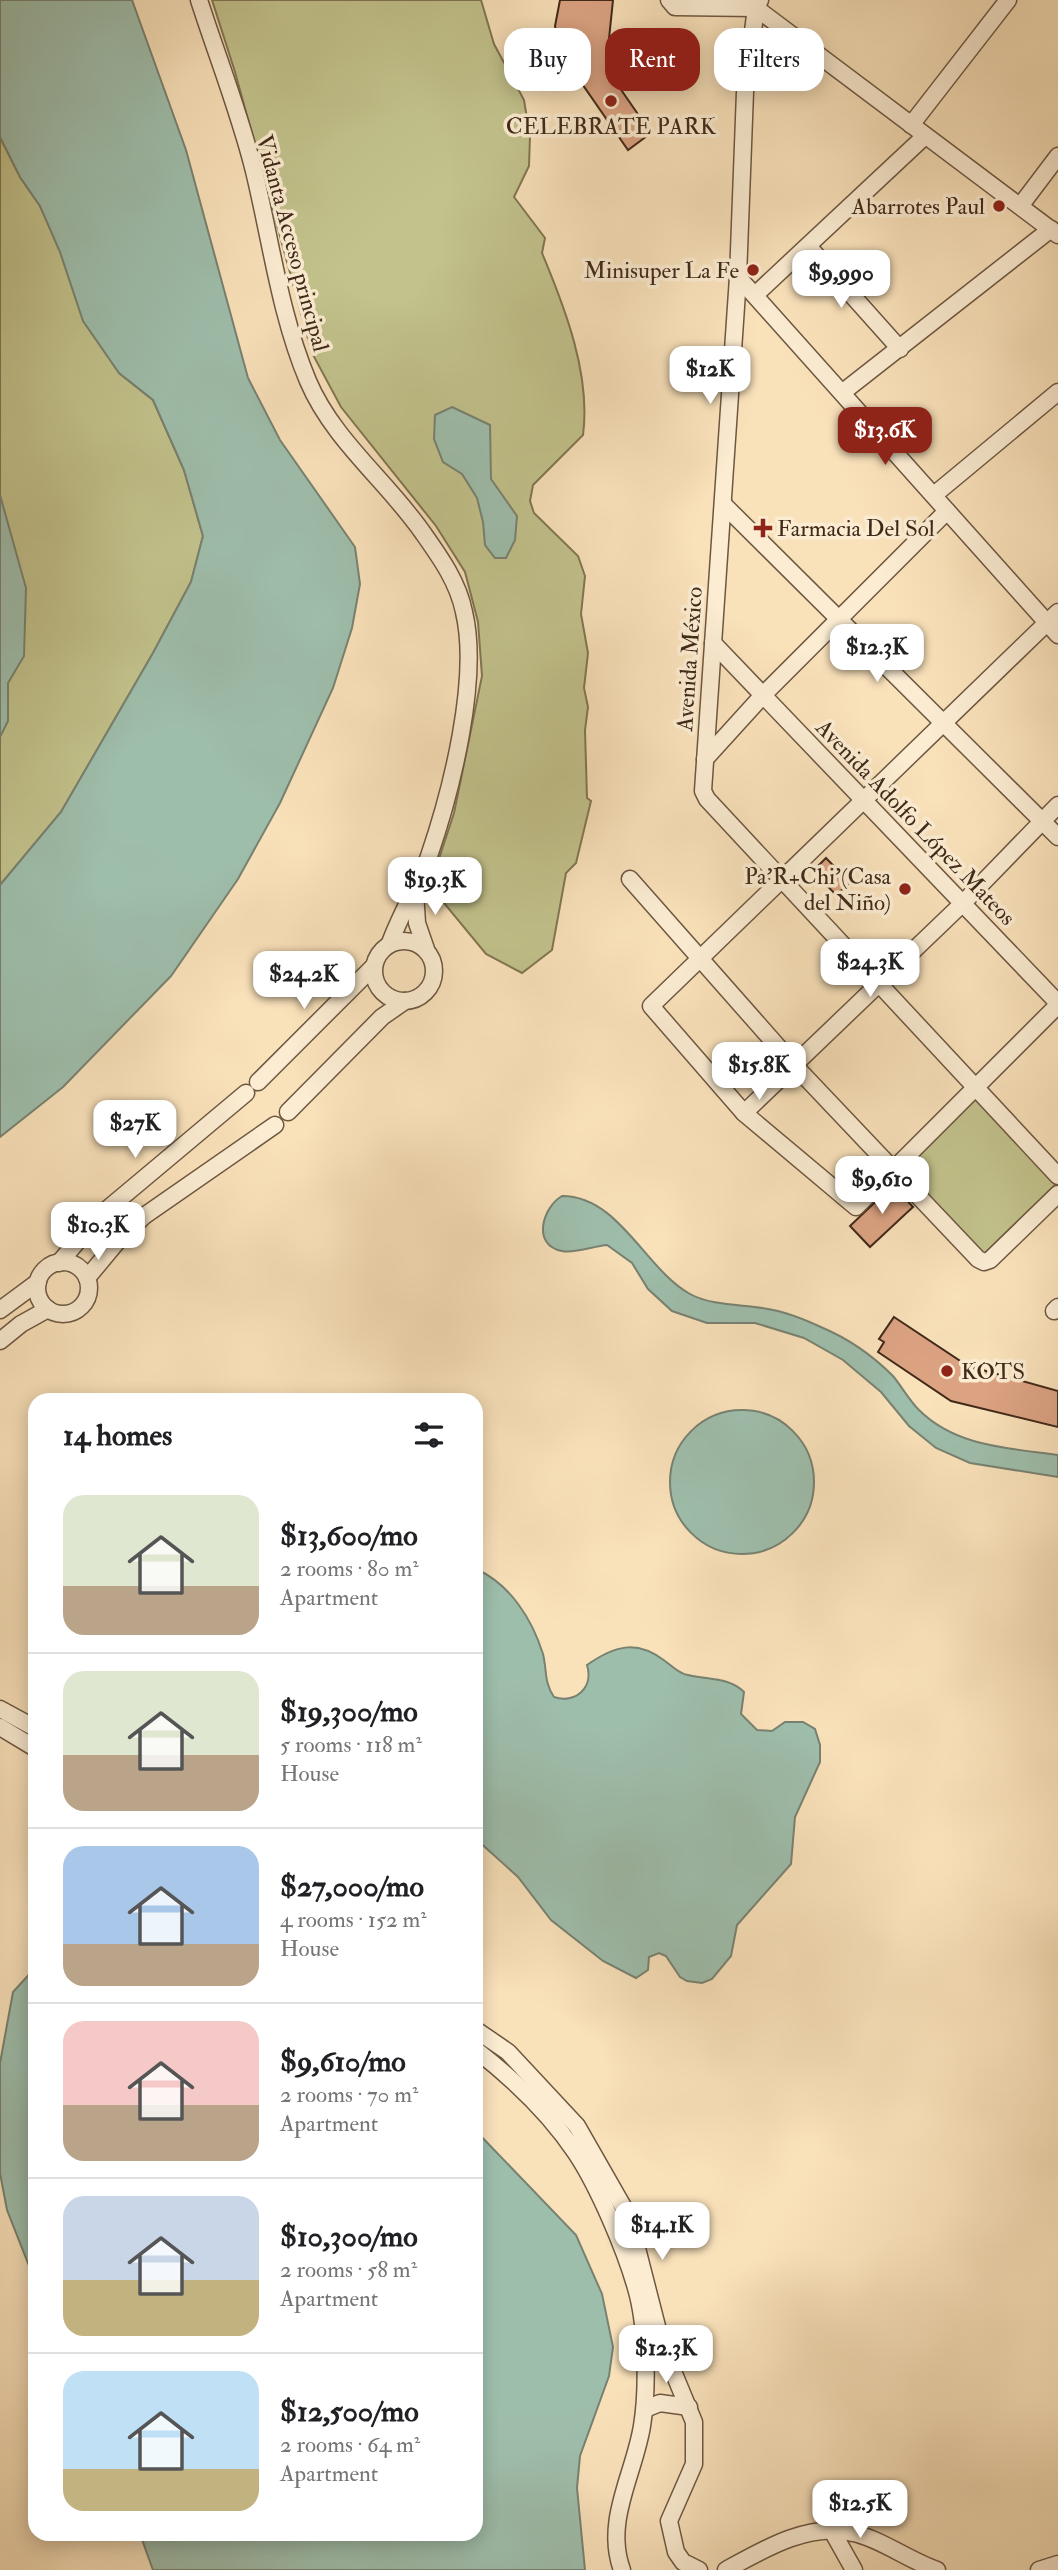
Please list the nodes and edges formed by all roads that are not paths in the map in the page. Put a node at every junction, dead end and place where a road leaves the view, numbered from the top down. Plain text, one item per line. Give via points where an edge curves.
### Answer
1 (199, 0) edge
2 (669, 0) edge
3 (1008, 0) edge
4 (758, 4) edge
5 (911, 125) junction
6 (925, 136) junction
7 (1058, 156) edge
8 (1021, 205) junction
9 (1054, 232) edge
10 (808, 246) junction
11 (738, 277) junction
12 (755, 295) junction
13 (900, 349) junction
14 (843, 392) junction
15 (1058, 392) edge
16 (934, 495) junction
17 (723, 504) junction
18 (947, 511) junction
19 (1052, 617) edge
20 (837, 620) junction
21 (1058, 635) edge
22 (713, 643) junction
23 (764, 694) junction
24 (943, 722) junction
25 (705, 759) junction
26 (864, 802) junction
27 (1058, 805) edge
28 (1041, 821) junction
29 (1058, 837) edge
30 (630, 879) dead end
31 (782, 883) junction
32 (415, 891) junction
33 (962, 904) junction
34 (390, 943) junction
35 (426, 949) junction
36 (700, 958) junction
37 (374, 966) junction
38 (880, 983) junction
39 (405, 1001) junction
40 (1058, 1004) edge
41 (794, 1065) junction
42 (258, 1082) dead end
43 (976, 1086) junction
44 (246, 1093) dead end
45 (288, 1112) dead end
46 (744, 1113) junction
47 (275, 1125) dead end
48 (894, 1172) junction
49 (1058, 1175) edge
50 (1058, 1194) edge
51 (59, 1263) junction
52 (87, 1278) junction
53 (38, 1282) junction
54 (0, 1310) edge
55 (48, 1310) junction
56 (0, 1341) edge
57 (0, 1709) edge
58 (28, 1724) edge
59 (0, 1727) edge
60 (28, 1744) edge
61 (483, 2035) edge
62 (483, 2056) edge
63 (689, 2407) junction
64 (645, 2409) junction
65 (831, 2529) junction
66 (1058, 2564) edge
67 (622, 2570) edge
68 (699, 2570) edge
69 (726, 2570) edge
70 (854, 2570) edge
71 (937, 2570) edge
72 (1039, 2570) edge

1 - 32 street, Vidanta Acceso principal via 253,167 293,343 309,385 342,436 422,530 454,582 464,612 469,644 458,742 448,794
2 - 4 street via 675,7 691,9
3 - 5 street
4 - 5 street
4 - 11 street, Avenida México via 745,92
5 - 6 street
6 - 8 street
6 - 10 street
7 - 8 street
8 - 9 street
9 - 13 street
10 - 12 street
10 - 13 street
11 - 12 street
11 - 17 street, Avenida México
12 - 14 street
13 - 14 street
14 - 16 street
15 - 16 street
16 - 18 street
17 - 20 street
17 - 22 street, Avenida México
18 - 19 street
18 - 20 street
19 - 21 street
19 - 24 street
20 - 23 street
20 - 24 street
22 - 23 street, Avenida Adolfo López Mateos
22 - 25 street, Avenida México
23 - 25 street
23 - 26 street, Avenida Adolfo López Mateos
24 - 26 street
24 - 28 street
25 - 31 street, Avenida México via 703,791 707,799
26 - 31 street
26 - 33 street, Avenida Adolfo López Mateos
27 - 28 street
28 - 29 street
28 - 33 street
30 - 36 street
31 - 36 street
31 - 38 street, Avenida México
32 - 34 street, Vidanta Acceso principal
32 - 35 street via 417,923
33 - 38 street
33 - 40 street, Avenida Adolfo López Mateos
34 - 35 street via 409,940
34 - 37 street
35 - 39 street via 434,967 430,986
36 - 41 street
36 - 46 street via 651,1006
37 - 39 street via 381,991
37 - 42 street
38 - 41 street
38 - 43 street, Avenida México
39 - 45 street via 382,1017
40 - 43 street
41 - 46 street
41 - 48 street
43 - 48 street
43 - 49 street, Avenida México
44 - 51 street via 125,1192
46 - 48 street via 856,1208
47 - 52 street via 144,1216
48 - 50 street via 984,1262
51 - 52 street via 76,1266
51 - 53 street via 46,1269
52 - 55 street via 88,1295 79,1309 63,1314
53 - 54 street
53 - 55 street via 38,1297
55 - 56 street
57 - 58 street
59 - 60 street
61 - 63 street via 508,2052 577,2126 613,2185 640,2250 661,2342
62 - 64 street via 528,2097 575,2152 595,2188 637,2289
63 - 64 street via 660,2403
63 - 68 street via 694,2422 694,2464 669,2521 676,2553
64 - 67 street via 615,2524
65 - 69 street via 779,2543
65 - 70 street
65 - 71 street via 856,2533
66 - 72 street

